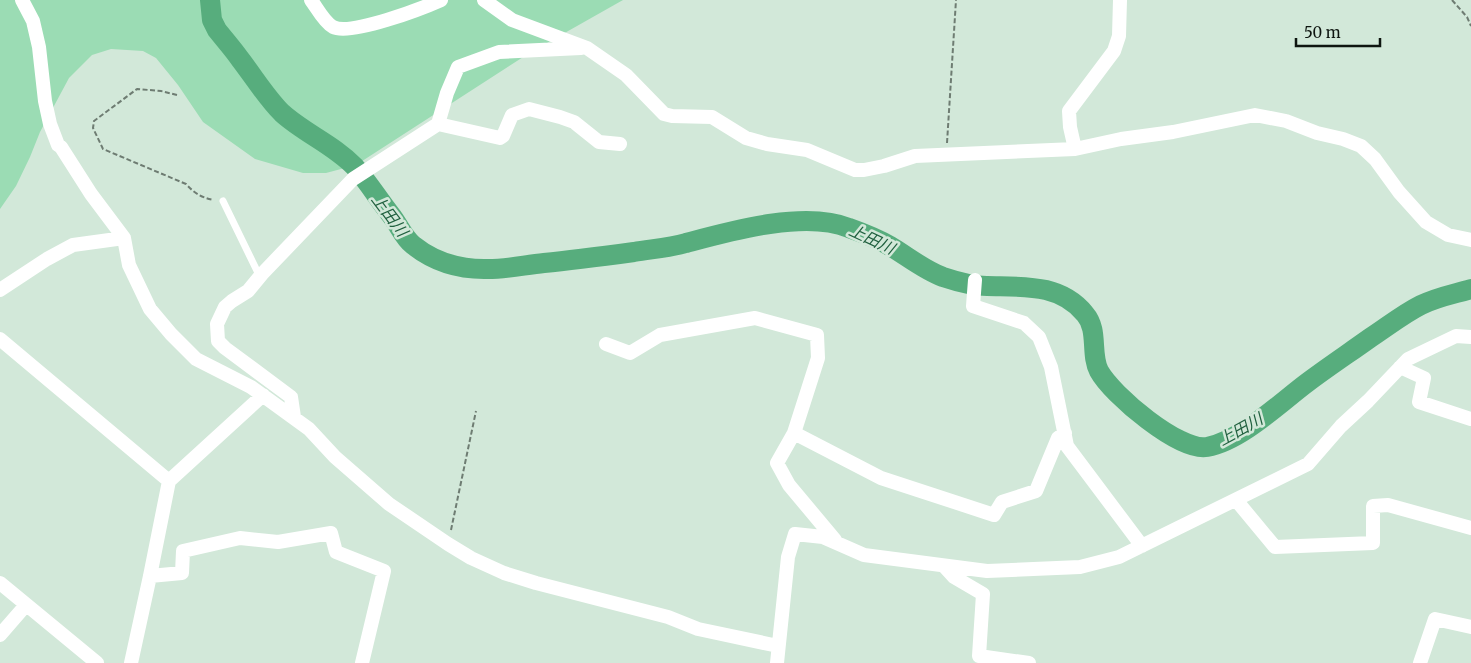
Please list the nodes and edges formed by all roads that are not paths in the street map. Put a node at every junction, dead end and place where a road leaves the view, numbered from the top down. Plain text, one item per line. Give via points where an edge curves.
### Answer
1 (22, 0) edge
2 (311, 0) edge
3 (441, 0) edge
4 (484, 0) edge
5 (1120, 0) edge
6 (587, 48) junction
7 (438, 124) junction
8 (620, 144) dead end
9 (1075, 149) junction
10 (224, 201) road end
11 (124, 238) junction
12 (1471, 240) edge
13 (260, 277) junction
14 (976, 280) dead end
15 (0, 290) edge
16 (1471, 337) edge
17 (0, 339) edge
18 (606, 344) dead end
19 (1400, 367) junction
20 (262, 395) junction
21 (294, 417) junction
22 (1471, 419) edge
23 (794, 432) junction
24 (1064, 433) junction
25 (169, 481) junction
26 (1236, 500) junction
27 (1471, 528) edge
28 (837, 543) junction
29 (1142, 546) junction
30 (944, 566) junction
31 (150, 576) junction
32 (0, 583) edge
33 (26, 605) junction
34 (1471, 627) edge
35 (0, 635) edge
36 (778, 646) junction
37 (979, 659) edge
38 (97, 663) edge
39 (131, 663) edge
40 (362, 663) edge
41 (777, 663) edge
42 (1029, 663) edge
43 (1420, 663) edge

1 - 11 street via 33,21 44,101 58,145
2 - 3 street via 331,26 338,29 364,26
4 - 6 street via 512,20
5 - 9 street via 1114,51 1069,111
6 - 7 street via 499,52 458,67
6 - 9 street via 626,75 664,114 712,117 746,138 807,150 855,170 915,156
7 - 8 street via 500,138 504,136 512,115 529,110 574,122 600,142
7 - 13 street via 353,179
9 - 12 street via 1256,115 1286,121 1361,146 1426,222 1448,235
10 - 13 lane
11 - 15 street via 73,245
11 - 20 street via 130,265 150,309 171,334 196,359
13 - 21 street via 248,291 225,308 217,324 218,341 291,397
14 - 24 street via 973,306 1024,323 1039,337 1051,367
16 - 19 street via 1456,336 1408,359
17 - 25 street
18 - 23 street via 630,353 660,334 755,318 817,335 818,358
19 - 22 street via 1424,378 1419,402
19 - 26 street via 1308,464
20 - 21 street
20 - 25 street
21 - 36 street via 389,504 471,558 536,583 668,617 698,630
23 - 24 street via 881,478 994,516 1002,502 1036,492 1058,438
23 - 28 street via 777,463 789,485
24 - 29 street via 1067,446
25 - 31 street
26 - 27 street via 1275,547 1373,543 1373,506 1388,505
26 - 29 street
28 - 30 street via 864,555
28 - 36 street via 823,537 794,534 788,557
29 - 30 street via 1119,557 1080,566 987,571
30 - 37 street via 983,594
31 - 39 street
31 - 40 street via 182,573 183,551 240,538 278,542 331,534 336,552 384,571
32 - 33 street
33 - 35 street
33 - 38 street
34 - 43 street via 1434,619
36 - 41 street
37 - 42 street

